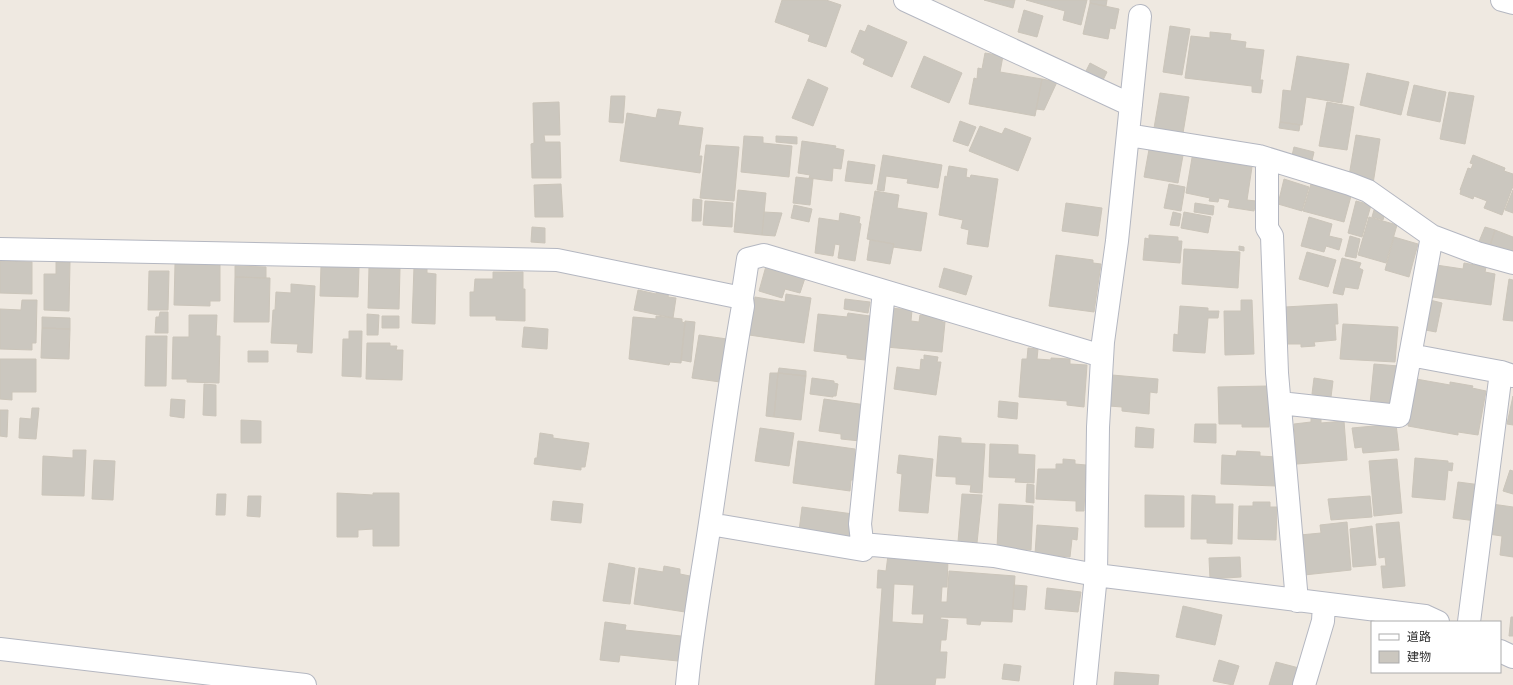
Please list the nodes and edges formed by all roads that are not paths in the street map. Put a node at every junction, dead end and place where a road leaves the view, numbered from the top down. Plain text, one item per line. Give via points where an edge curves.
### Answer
1 (905, 0) edge
2 (1502, 0) edge
3 (1513, 3) edge
4 (1140, 16) dead end
5 (1131, 105) junction
6 (1128, 135) junction
7 (1267, 160) junction
8 (1432, 236) junction
9 (0, 249) edge
10 (1513, 263) edge
11 (884, 291) junction
12 (742, 298) junction
13 (1410, 355) junction
14 (1102, 356) junction
15 (1507, 374) edge
16 (1280, 403) junction
17 (710, 524) junction
18 (862, 544) junction
19 (1096, 575) junction
20 (1297, 601) junction
21 (1324, 604) junction
22 (1436, 621) edge
23 (1469, 621) edge
24 (0, 649) edge
25 (1501, 651) edge
26 (1513, 657) edge
27 (304, 685) edge
28 (687, 685) edge
29 (1085, 685) edge
30 (1304, 685) edge

1 - 5 street
2 - 3 street
4 - 5 street
5 - 6 street
6 - 7 street via 1259,156
6 - 14 street
7 - 8 street via 1368,191
7 - 16 street via 1267,228 1272,236
8 - 10 street
8 - 13 street
9 - 12 street via 557,260
11 - 12 street via 764,254 748,259
11 - 14 street
11 - 18 street via 860,524
12 - 17 street via 743,306
13 - 15 street
13 - 16 street via 1399,416
14 - 19 street via 1098,427
15 - 23 street
16 - 20 street
17 - 18 street via 862,550
17 - 28 street via 691,637
18 - 19 street via 994,556
19 - 20 street
19 - 29 street
20 - 21 street
21 - 22 street via 1425,616
21 - 30 street via 1323,621
24 - 27 street
25 - 26 street

